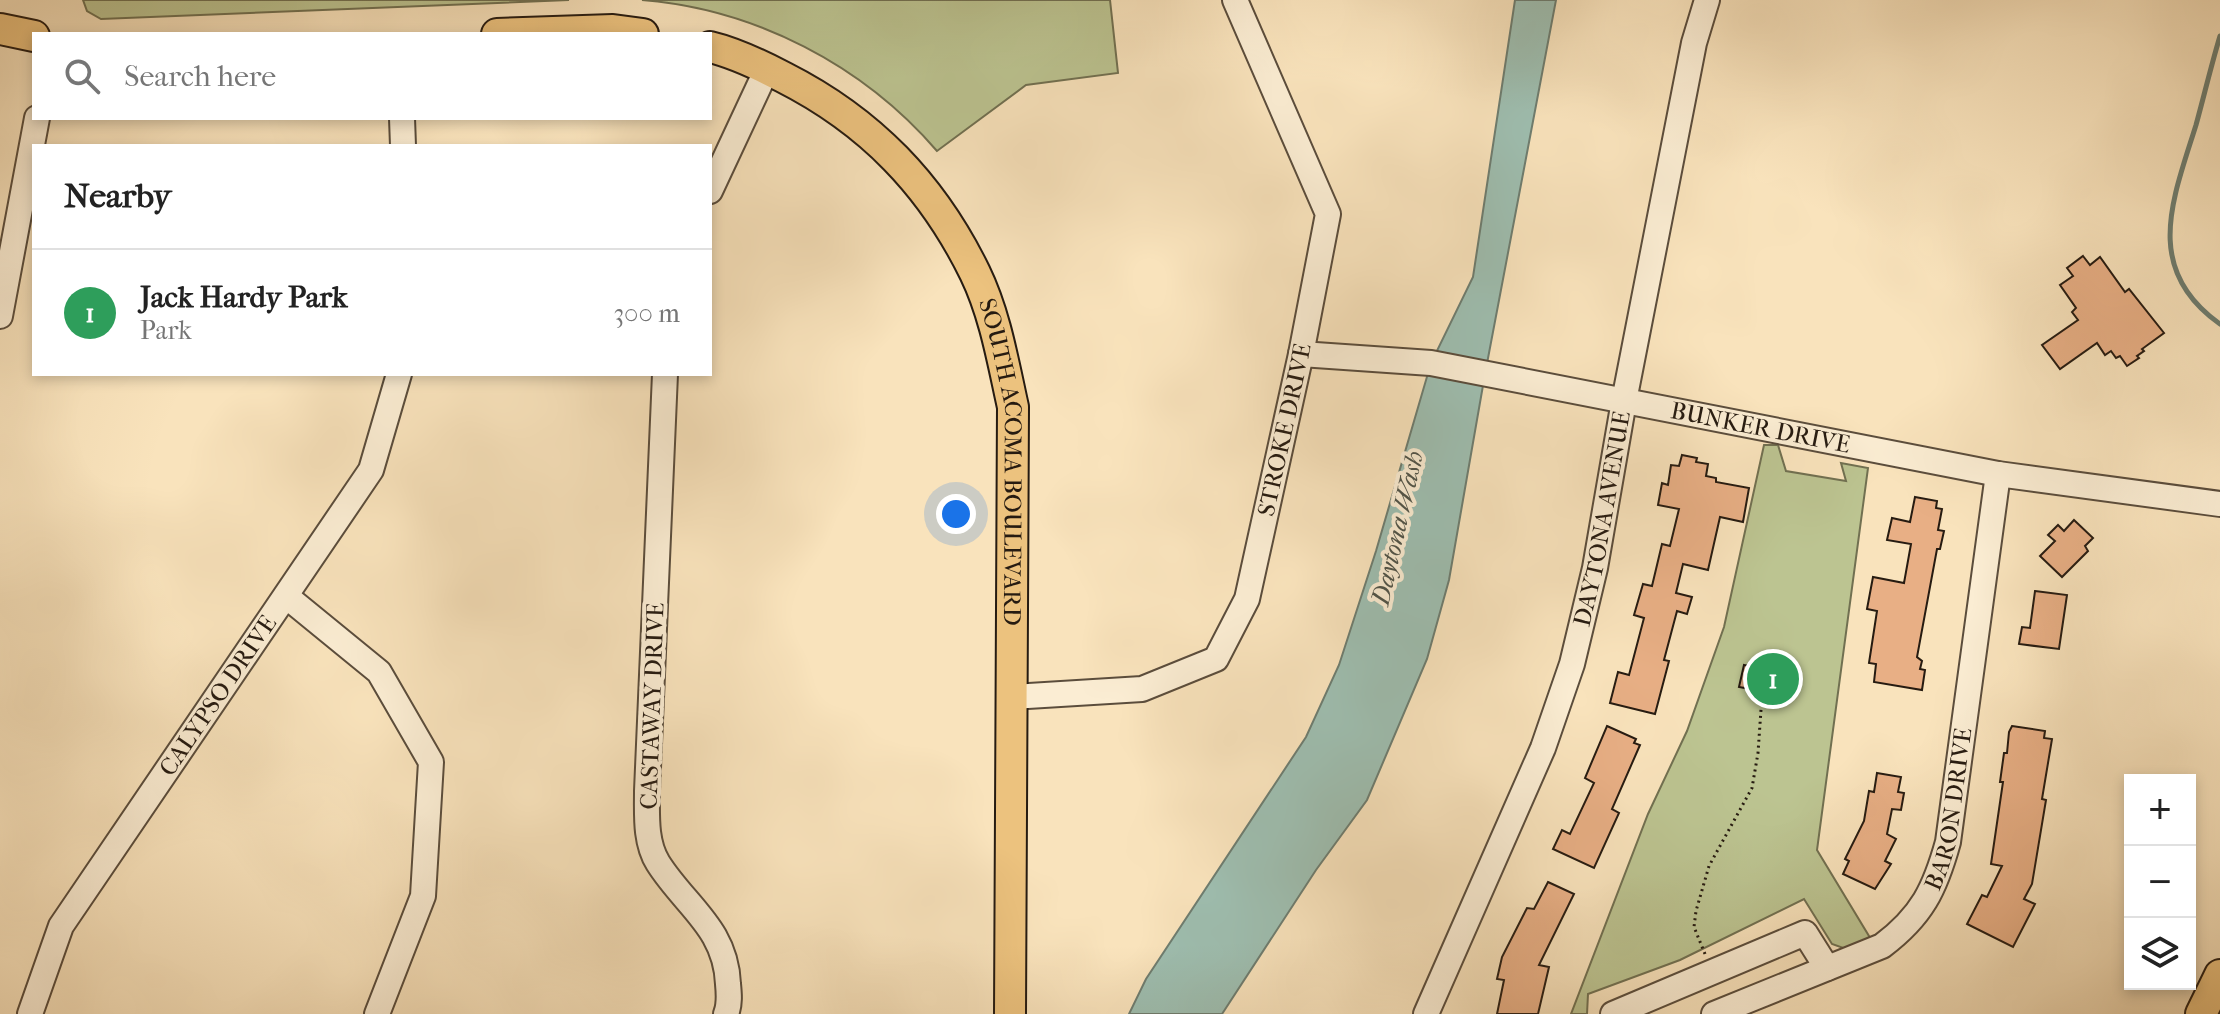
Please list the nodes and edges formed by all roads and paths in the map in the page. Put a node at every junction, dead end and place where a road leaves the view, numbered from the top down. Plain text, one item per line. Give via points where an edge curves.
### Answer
1 (1235, 0) edge
2 (1707, 0) edge
3 (0, 29) edge
4 (555, 32) edge
5 (628, 32) edge
6 (32, 36) edge
7 (712, 48) edge
8 (767, 69) junction
9 (37, 120) edge
10 (402, 120) edge
11 (32, 144) edge
12 (403, 144) edge
13 (32, 145) edge
14 (712, 187) edge
15 (0, 316) edge
16 (1301, 354) junction
17 (398, 376) edge
18 (665, 376) edge
19 (1624, 401) junction
20 (1998, 474) junction
21 (2220, 504) edge
22 (286, 596) junction
23 (1771, 659) dead end
24 (1011, 697) junction
25 (1827, 968) junction
26 (1713, 972) junction
27 (2220, 975) edge
28 (30, 1014) edge
29 (377, 1014) edge
30 (726, 1014) edge
31 (1010, 1014) edge
32 (1426, 1014) edge
33 (1613, 1014) edge
34 (1714, 1014) edge
35 (2201, 1014) edge

1 - 16 street, STROKE DRIVE via 1328,214
2 - 19 street, DAYTONA AVENUE via 1694,43
3 - 6 main road
4 - 5 main road
7 - 8 main road, SOUTH ACOMA BOULEVARD
8 - 14 street
8 - 24 main road, SOUTH ACOMA BOULEVARD via 855,120 901,163 940,213 975,274 1013,407
9 - 11 street
10 - 12 street
13 - 15 street
16 - 19 street, BUNKER DRIVE via 1431,363
16 - 24 street, STROKE DRIVE via 1247,599 1216,659 1142,689
17 - 22 street, CALYPSO DRIVE via 371,470
18 - 30 street, CASTAWAY DRIVE via 649,842 658,863 719,941 728,974
19 - 20 street, BUNKER DRIVE
19 - 32 street, DAYTONA AVENUE via 1595,568 1560,701
20 - 21 street, BUNKER DRIVE
20 - 25 street, BARON DRIVE via 1942,864 1906,928 1882,946
22 - 28 street, CALYPSO DRIVE via 61,926
22 - 29 street via 379,672 431,762 423,896
23 - 26 path via 1752,788 1709,866 1696,911 1694,927
24 - 31 main road, SOUTH ACOMA BOULEVARD
25 - 26 street via 1805,933
25 - 34 street, BARON DRIVE
26 - 33 street
27 - 35 main road

